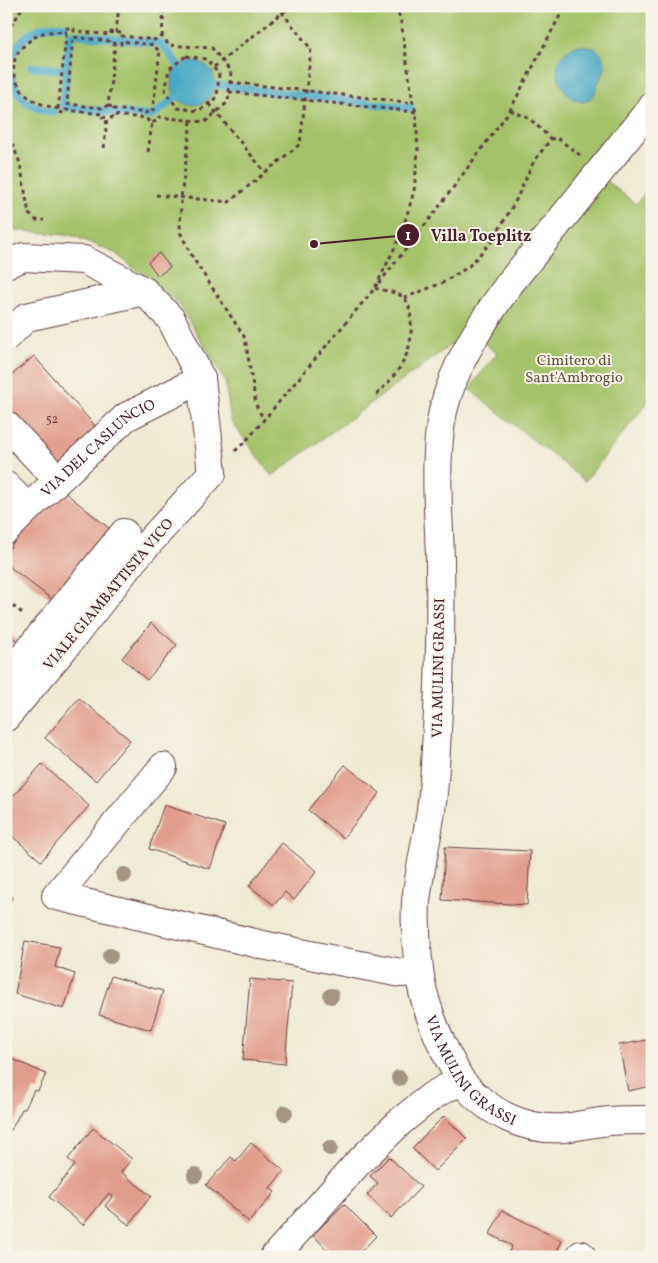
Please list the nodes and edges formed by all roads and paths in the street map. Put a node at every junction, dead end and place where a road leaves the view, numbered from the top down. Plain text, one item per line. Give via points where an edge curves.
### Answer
1 (23, 6) edge
2 (103, 6) edge
3 (164, 6) edge
4 (277, 6) edge
5 (291, 6) edge
6 (396, 6) edge
7 (565, 6) edge
8 (119, 8) edge
9 (282, 13) junction
10 (6, 32) edge
11 (67, 32) junction
12 (116, 33) junction
13 (162, 37) junction
14 (115, 44) junction
15 (222, 61) junction
16 (6, 64) edge
17 (14, 65) junction
18 (214, 67) junction
19 (230, 82) junction
20 (307, 91) junction
21 (229, 92) junction
22 (306, 100) junction
23 (413, 103) junction
24 (209, 104) junction
25 (108, 106) junction
26 (652, 107) edge
27 (58, 109) junction
28 (510, 110) junction
29 (215, 112) junction
30 (416, 112) junction
31 (107, 117) junction
32 (191, 121) junction
33 (152, 123) junction
34 (6, 129) edge
35 (551, 139) junction
36 (104, 148) dead end
37 (148, 152) dead end
38 (600, 171) junction
39 (265, 172) junction
40 (156, 195) dead end
41 (181, 198) junction
42 (44, 220) dead end
43 (6, 264) edge
44 (375, 288) junction
45 (144, 291) junction
46 (404, 298) junction
47 (6, 337) edge
48 (201, 379) junction
49 (376, 394) dead end
50 (264, 420) junction
51 (10, 438) edge
52 (246, 441) dead end
53 (58, 480) junction
54 (6, 486) edge
55 (28, 508) junction
56 (6, 530) edge
57 (124, 532) dead end
58 (6, 601) edge
59 (47, 632) junction
60 (6, 678) edge
61 (6, 717) edge
62 (162, 767) dead end
63 (419, 972) junction
64 (462, 1082) junction
65 (652, 1120) edge
66 (274, 1257) edge

1 - 10 path
2 - 8 path
3 - 13 path
4 - 9 path
5 - 9 path
6 - 23 path
7 - 28 path
8 - 12 path
9 - 15 path
9 - 20 path via 311,49
11 - 12 path via 68,28 110,35 111,32
11 - 17 path via 44,33 33,39 20,50
11 - 27 path
12 - 13 path via 155,40
13 - 15 path via 168,45 212,48
14 - 25 path
14 - 25 path via 74,37 67,104
14 - 25 path via 121,44 121,41 154,45 160,50 154,110 146,113
15 - 18 path
15 - 19 path via 231,72
16 - 17 path
17 - 27 path via 14,73 26,94 37,102
18 - 24 path via 219,74 217,97
18 - 24 path via 206,59 186,56 169,69 165,92 178,108 199,111
19 - 20 path
19 - 21 path
20 - 22 path
20 - 23 path
21 - 22 path
21 - 29 path via 228,102
22 - 30 path
22 - 39 path via 300,144
23 - 30 path
24 - 29 path
26 - 38 street, VIA MULINI GRASSI
27 - 31 path via 58,112 66,113 66,110
28 - 35 path via 528,118
28 - 44 path
29 - 32 path via 204,122
29 - 39 path
30 - 44 path via 418,151 414,191 401,236
31 - 33 path via 146,118
31 - 36 path
32 - 33 path via 159,117
32 - 41 path
33 - 37 path
34 - 42 path via 20,162 29,214 36,220
35 - 38 path via 557,138
35 - 46 path via 534,161 492,240 474,261 442,283
38 - 63 street, VIA MULINI GRASSI via 488,314 467,349 443,411 437,490 440,572 436,748 431,809 416,902
39 - 41 path via 229,202
40 - 41 path
41 - 50 path via 180,232 193,258 245,338 256,405
43 - 45 street via 24,257 84,260
44 - 46 path via 395,292
44 - 50 path
45 - 47 street via 27,317
45 - 48 street via 171,319
46 - 49 path via 410,309 412,334 405,360
48 - 53 street, VIA DEL CASLUNCIO via 126,417
48 - 59 street, VIALE GIAMBATTISTA VICO via 212,473 134,559
50 - 52 path
51 - 53 street
53 - 55 street, VIA DEL CASLUNCIO
54 - 55 street
55 - 56 street, VIA DEL CASLUNCIO
57 - 59 street
58 - 59 path
59 - 60 street
59 - 61 street, VIALE GIAMBATTISTA VICO
62 - 63 street via 56,896 334,960 401,973
63 - 64 street, VIA MULINI GRASSI via 428,1010 444,1050
64 - 65 street, VIA MULINI GRASSI via 487,1107 514,1121 536,1127 562,1128 609,1121
64 - 66 street via 432,1096 401,1121 357,1164

